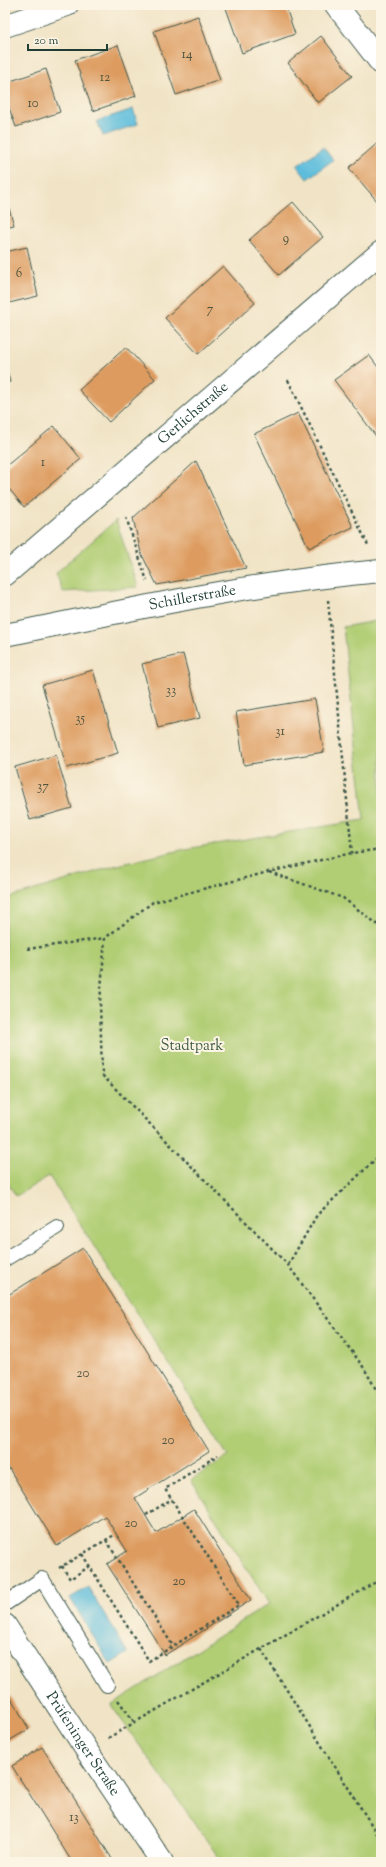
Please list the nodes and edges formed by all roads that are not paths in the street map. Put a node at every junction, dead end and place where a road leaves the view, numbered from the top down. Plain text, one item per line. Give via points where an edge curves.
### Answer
1 (68, 5) edge
2 (336, 5) edge
3 (5, 26) edge
4 (381, 63) edge
5 (381, 252) edge
6 (381, 571) edge
7 (5, 575) edge
8 (5, 635) edge
9 (57, 1227) dead end
10 (5, 1259) edge
11 (5, 1604) edge
12 (5, 1625) edge
13 (107, 1685) road end
14 (162, 1862) edge

1 - 3 street
2 - 4 street
5 - 7 street, Gerlichstraße
6 - 8 street, Schillerstraße via 325,576 155,605
9 - 10 lane
11 - 13 lane via 42,1579
12 - 14 street, Prüfeninger Straße

